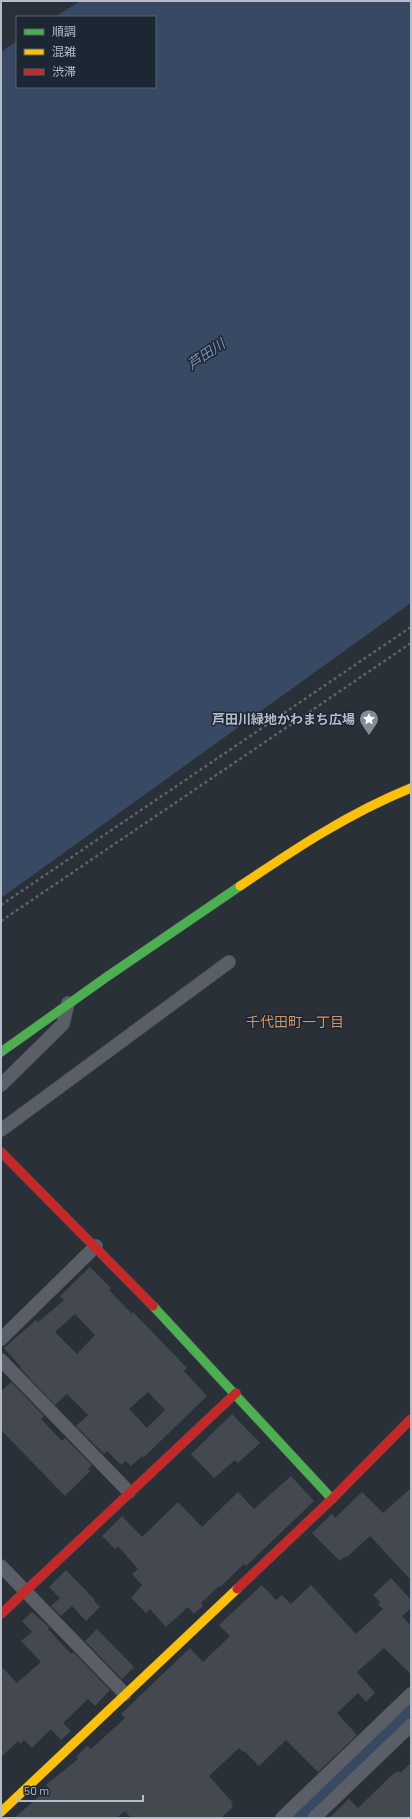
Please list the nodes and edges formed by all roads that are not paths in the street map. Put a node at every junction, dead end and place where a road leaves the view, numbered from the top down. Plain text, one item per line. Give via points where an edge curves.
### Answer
1 (411, 788) edge
2 (228, 962) dead end
3 (68, 1003) junction
4 (1, 1052) edge
5 (1, 1085) edge
6 (1, 1130) edge
7 (1, 1152) edge
8 (96, 1246) junction
9 (1, 1339) edge
10 (1, 1360) edge
11 (236, 1393) junction
12 (411, 1419) edge
13 (129, 1492) junction
14 (332, 1499) junction
15 (1, 1566) edge
16 (25, 1592) junction
17 (1, 1614) edge
18 (125, 1694) junction
19 (411, 1694) edge
20 (411, 1725) edge
21 (1, 1812) edge
22 (282, 1818) edge
23 (314, 1818) edge

1 - 3 street via 382,799 298,847
2 - 6 street
3 - 4 street
3 - 5 street via 63,1024
7 - 8 street
8 - 9 street
8 - 11 street
10 - 13 street
11 - 13 street
11 - 14 street
12 - 14 street
13 - 16 street
14 - 18 street
15 - 16 street
16 - 17 street
16 - 18 street
18 - 21 street
19 - 22 street
20 - 23 street

